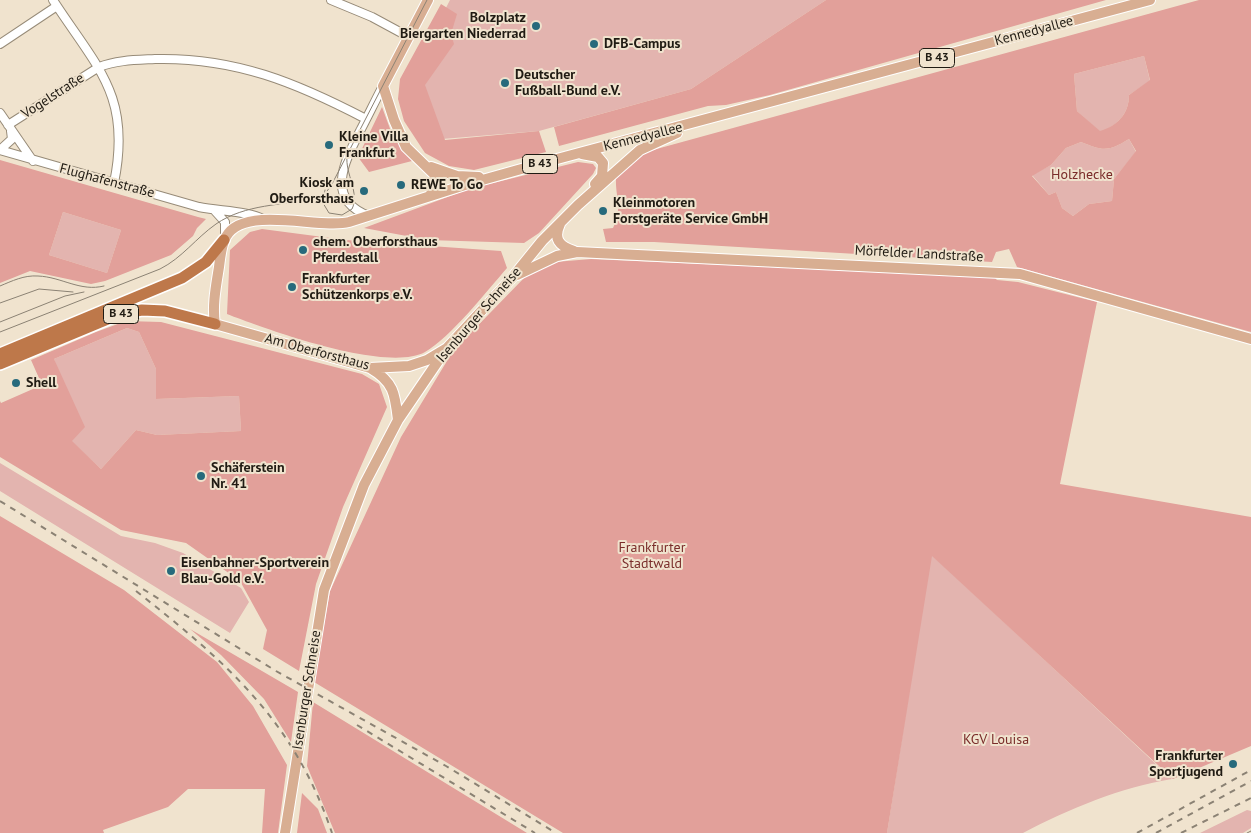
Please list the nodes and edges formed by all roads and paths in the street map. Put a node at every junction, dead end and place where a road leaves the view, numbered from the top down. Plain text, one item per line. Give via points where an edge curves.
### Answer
1 (331, 0) edge
2 (428, 0) edge
3 (1150, 0) edge
4 (55, 3) edge
5 (408, 37) junction
6 (0, 44) edge
7 (99, 67) junction
8 (383, 86) junction
9 (0, 113) edge
10 (366, 119) junction
11 (698, 123) junction
12 (9, 127) junction
13 (0, 150) edge
14 (579, 154) junction
15 (33, 161) junction
16 (426, 165) junction
17 (502, 175) junction
18 (114, 183) junction
19 (428, 196) junction
20 (574, 210) junction
21 (215, 211) junction
22 (369, 216) junction
23 (263, 219) junction
24 (560, 223) junction
25 (224, 239) junction
26 (577, 252) junction
27 (512, 278) junction
28 (215, 324) junction
29 (1251, 339) edge
30 (447, 348) junction
31 (0, 354) edge
32 (0, 364) edge
33 (370, 368) junction
34 (398, 420) junction
35 (285, 833) edge

1 - 5 street
2 - 5 main road
3 - 11 main road, Kennedyallee / B 43
4 - 6 street
4 - 7 street
5 - 8 main road
7 - 10 street, Vogelstraße via 110,63 178,58 234,66 300,86
7 - 12 street, Vogelstraße
7 - 18 street via 119,119 120,145
8 - 10 street
8 - 16 main road via 400,138 411,154
9 - 12 street
10 - 22 street via 345,159 342,174 347,199 353,208
11 - 14 main road, Kennedyallee / B 43
11 - 20 main road, Isenburger Schneise / B 43 via 640,150
12 - 13 street, Flughafenstraße via 12,139
12 - 15 street
13 - 15 street, Flughafenstraße
14 - 17 main road, Kennedyallee / B 43
14 - 20 main road via 598,157 604,168 602,176
15 - 18 street, Flughafenstraße
16 - 17 main road via 457,176
16 - 19 main road via 440,182
17 - 19 main road, Kennedyallee / B 43
18 - 21 street, Flughafenstraße
19 - 22 main road, Kennedyallee / B 43
20 - 24 main road, Isenburger Schneise / B 43
21 - 23 street, Flughafenstraße via 252,214
21 - 25 street via 225,222
22 - 23 main road, Kennedyallee / B 43 via 333,225
23 - 25 main road, Kennedyallee / B 43 via 245,222
24 - 26 main road, Mörfelder Landstraße via 558,244
24 - 27 main road, Isenburger Schneise / B 43
25 - 28 main road via 214,307
25 - 31 highway, B 43 via 206,262 182,278
26 - 27 main road, Mörfelder Landstraße via 554,257
26 - 29 main road, Mörfelder Landstraße via 1020,274
27 - 30 main road, Isenburger Schneise / B 43
28 - 32 highway, B 43 via 165,311 142,310 120,314
28 - 33 main road, Am Oberforsthaus / B 43
30 - 33 main road, Am Oberforsthaus / B 43 via 427,360 408,366
30 - 34 main road, Isenburger Schneise
33 - 34 main road via 390,384
34 - 35 main road, Isenburger Schneise via 364,485 324,590

